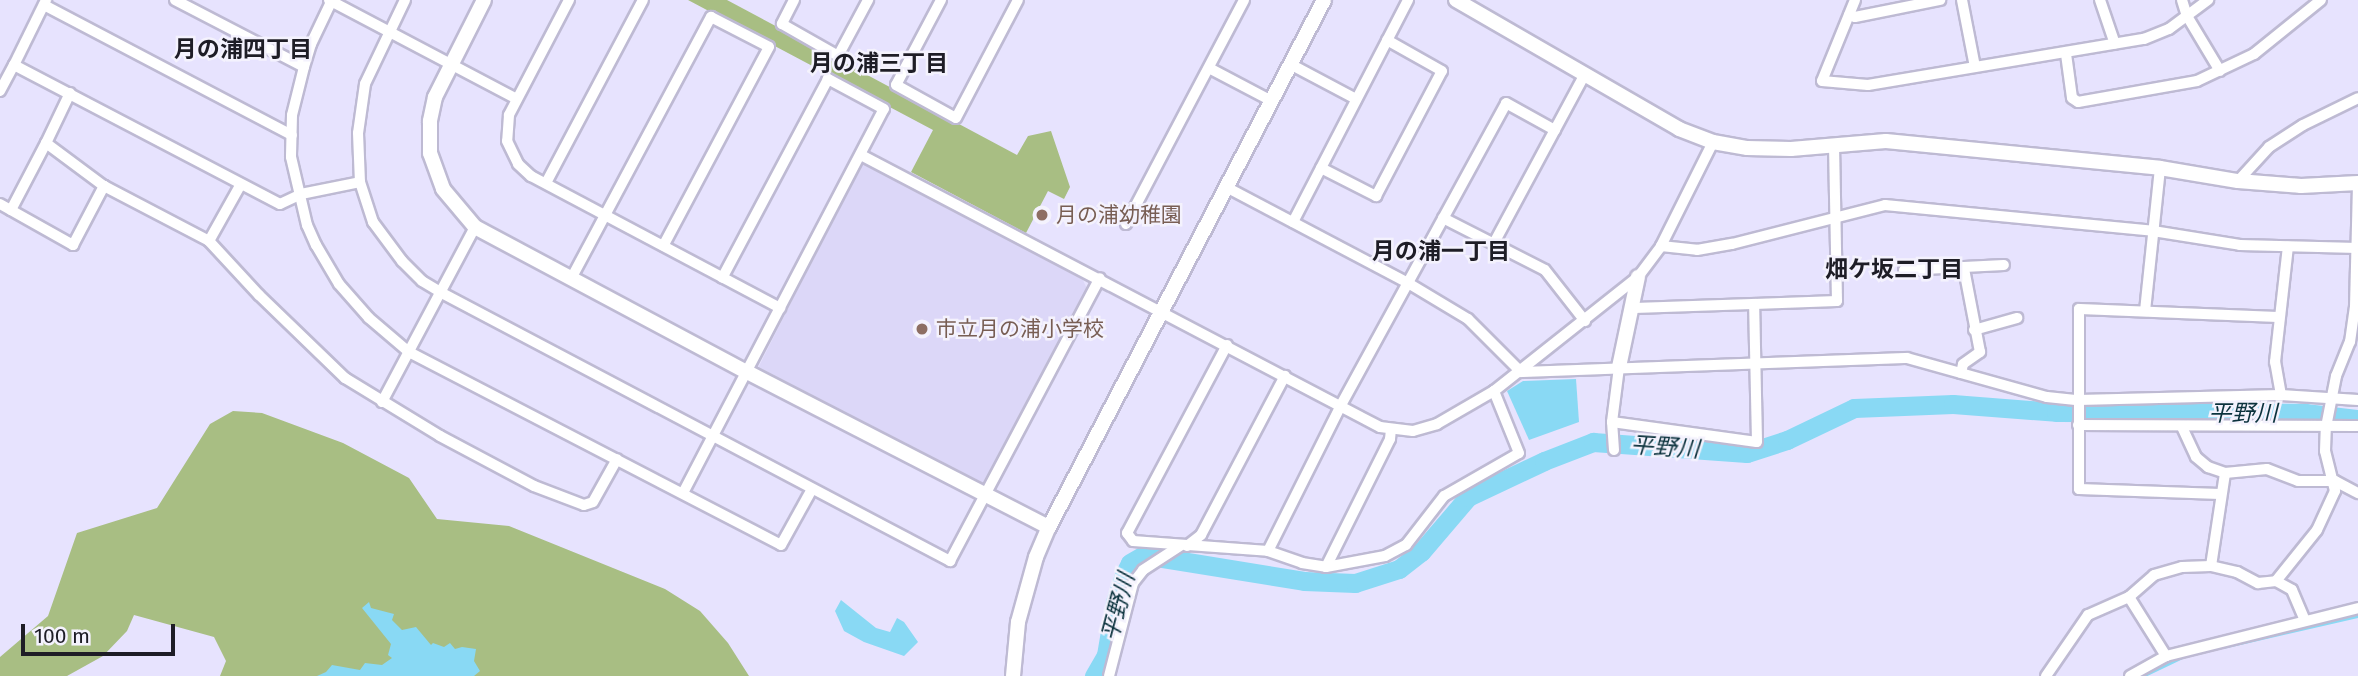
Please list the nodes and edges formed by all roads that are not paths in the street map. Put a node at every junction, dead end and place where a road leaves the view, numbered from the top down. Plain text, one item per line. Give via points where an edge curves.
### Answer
1 (175, 0) edge
2 (331, 0) edge
3 (405, 0) edge
4 (484, 0) edge
5 (569, 0) edge
6 (643, 0) edge
7 (794, 0) edge
8 (867, 0) edge
9 (941, 0) edge
10 (1018, 0) edge
11 (1244, 0) edge
12 (1324, 0) edge
13 (1408, 0) edge
14 (1456, 0) edge
15 (1855, 0) edge
16 (1940, 0) edge
17 (1962, 0) edge
18 (2100, 0) edge
19 (2182, 0) edge
20 (2208, 0) edge
21 (2321, 0) edge
22 (45, 2) edge
23 (1849, 15) junction
24 (2187, 16) junction
25 (389, 32) junction
26 (1387, 40) junction
27 (2115, 44) junction
28 (2066, 54) junction
29 (1290, 64) junction
30 (14, 65) junction
31 (451, 65) junction
32 (303, 67) junction
33 (1975, 67) junction
34 (1209, 68) junction
35 (2220, 71) junction
36 (1584, 76) junction
37 (0, 90) edge
38 (70, 93) junction
39 (515, 98) junction
40 (2358, 98) edge
41 (1356, 99) junction
42 (1270, 100) junction
43 (1555, 130) junction
44 (292, 135) junction
45 (1713, 142) junction
46 (46, 143) junction
47 (1834, 145) junction
48 (861, 155) junction
49 (1321, 168) junction
50 (2160, 168) junction
51 (2238, 181) junction
52 (360, 182) junction
53 (546, 183) junction
54 (2358, 183) edge
55 (241, 184) junction
56 (104, 186) junction
57 (1226, 187) junction
58 (301, 194) junction
59 (0, 204) edge
60 (11, 210) junction
61 (1837, 215) junction
62 (605, 216) junction
63 (1443, 218) junction
64 (1293, 222) junction
65 (1126, 224) dead end
66 (475, 227) junction
67 (2153, 231) junction
68 (209, 241) junction
69 (1494, 243) junction
70 (663, 246) junction
71 (1661, 246) junction
72 (2288, 247) junction
73 (2358, 248) edge
74 (2004, 265) dead end
75 (1964, 269) junction
76 (1904, 270) dead end
77 (572, 277) junction
78 (1638, 277) junction
79 (722, 278) junction
80 (1100, 278) junction
81 (1408, 283) junction
82 (440, 292) junction
83 (1754, 304) junction
84 (780, 308) junction
85 (1632, 308) junction
86 (1162, 310) junction
87 (2145, 311) junction
88 (2279, 317) junction
89 (2017, 318) dead end
90 (1585, 321) junction
91 (1974, 330) junction
92 (1227, 345) junction
93 (409, 352) junction
94 (1755, 362) junction
95 (1619, 367) junction
96 (747, 372) junction
97 (1521, 372) junction
98 (1961, 373) junction
99 (1285, 376) junction
100 (1494, 391) junction
101 (2281, 395) junction
102 (2078, 400) junction
103 (2330, 400) junction
104 (2358, 400) edge
105 (382, 401) junction
106 (1342, 405) junction
107 (1612, 422) junction
108 (2078, 425) junction
109 (2358, 426) edge
110 (2182, 427) junction
111 (2326, 427) junction
112 (1391, 430) junction
113 (712, 436) junction
114 (1614, 450) dead end
115 (617, 459) junction
116 (2225, 473) junction
117 (2335, 481) junction
118 (812, 489) junction
119 (683, 493) junction
120 (2358, 493) edge
121 (2220, 494) junction
122 (985, 495) junction
123 (1049, 527) junction
124 (1183, 546) junction
125 (1268, 551) junction
126 (2211, 566) junction
127 (1326, 567) junction
128 (2276, 581) junction
129 (2129, 597) junction
130 (2358, 608) edge
131 (2305, 620) junction
132 (2166, 656) junction
133 (1013, 676) edge
134 (1109, 676) edge
135 (2046, 676) edge
136 (2130, 676) edge

1 - 32 street
2 - 25 street
2 - 32 street
3 - 25 street
4 - 31 street
5 - 39 street
6 - 53 street
7 - 8 street via 782,24 838,56
9 - 10 street via 895,85 956,118
11 - 34 street
12 - 29 street
13 - 26 street
14 - 36 street
15 - 23 street
16 - 23 street
17 - 33 street
18 - 27 street
19 - 24 street
20 - 24 street
21 - 35 street via 2254,54
22 - 30 street
22 - 44 street
23 - 33 street via 1822,81 1868,85
24 - 27 street via 2169,29
24 - 35 street
25 - 31 street
25 - 52 street via 365,84 358,133
26 - 41 street
26 - 49 street via 1442,71 1376,196
27 - 28 street
28 - 33 street
28 - 35 street via 2072,99 2078,102 2197,81
29 - 41 street
29 - 42 street
30 - 37 street
30 - 38 street
31 - 39 street
31 - 66 street via 435,97 430,153 443,189
32 - 44 street
34 - 42 street
34 - 65 street
36 - 43 street
36 - 45 street via 1679,129
38 - 46 street
38 - 55 street
39 - 53 street via 507,127 512,154 531,176
40 - 51 street via 2269,147
41 - 49 street
42 - 57 street
43 - 63 street via 1506,103
43 - 69 street
44 - 58 street via 291,157
45 - 47 street via 1746,148
45 - 71 street
46 - 56 street
46 - 60 street
47 - 50 street via 1885,141
47 - 61 street
48 - 79 street via 884,108 828,79
48 - 80 street
48 - 84 street
49 - 64 street
50 - 51 street
50 - 67 street
51 - 54 street via 2301,186
52 - 58 street
52 - 82 street via 373,222 386,242 422,281
53 - 62 street
54 - 73 street
55 - 58 street via 280,204
55 - 68 street
56 - 60 street via 73,245
56 - 68 street
57 - 64 street
57 - 86 street
58 - 93 street via 307,225 339,284
59 - 60 street
61 - 67 street via 1885,205
61 - 71 street via 1697,250
61 - 83 street via 1837,301
62 - 70 street
62 - 70 street via 711,18 769,47
62 - 77 street
63 - 69 street
63 - 81 street
64 - 81 street
66 - 77 street
66 - 82 street
67 - 72 street via 2240,245
67 - 87 street
68 - 105 street via 345,377
69 - 90 street via 1545,270
70 - 79 street
71 - 78 street
72 - 73 street
72 - 88 street
73 - 103 street via 2350,342
74 - 75 street
75 - 76 street
75 - 91 street
77 - 96 street
78 - 85 street
78 - 90 street
79 - 84 street
80 - 86 street
80 - 122 street
81 - 97 street via 1468,318
81 - 106 street
82 - 93 street
82 - 113 street
83 - 85 street
83 - 94 street
84 - 96 street
85 - 95 street
86 - 92 street
86 - 123 street
87 - 88 street
87 - 102 street via 2079,309
88 - 101 street via 2275,362
89 - 91 street
90 - 97 street
91 - 98 street via 1980,352 1963,364
92 - 99 street
92 - 124 street via 1127,533 1133,541
93 - 105 street
93 - 115 street
94 - 95 street
94 - 98 street via 1907,358
94 - 107 street via 1757,442
95 - 97 street
95 - 107 street
96 - 113 street
96 - 122 street
97 - 100 street
98 - 102 street via 2047,397
99 - 106 street
99 - 124 street via 1202,534
100 - 112 street via 1437,424 1413,431
100 - 127 street via 1519,453 1444,496 1406,545 1385,556
101 - 102 street
101 - 103 street
102 - 108 street
103 - 104 street
103 - 111 street
105 - 115 street via 534,486 584,505 593,502
106 - 112 street
106 - 125 street
107 - 114 street
108 - 110 street
108 - 121 street via 2079,489
109 - 111 street
110 - 111 street
110 - 116 street via 2196,457
111 - 117 street via 2325,451
112 - 127 street
113 - 118 street
113 - 119 street
115 - 119 street
116 - 117 street via 2267,469 2298,481
116 - 121 street
117 - 120 street
117 - 128 street via 2317,530
118 - 119 street via 781,545
118 - 122 street via 950,561
121 - 126 street
122 - 123 street
123 - 133 street via 1018,622
124 - 125 street
124 - 134 street via 1143,570 1133,583
125 - 127 street
126 - 128 street via 2258,583
126 - 129 street via 2182,567 2154,575
128 - 131 street via 2292,590
129 - 132 street
129 - 135 street via 2088,615
130 - 131 street
131 - 132 street
132 - 136 street

